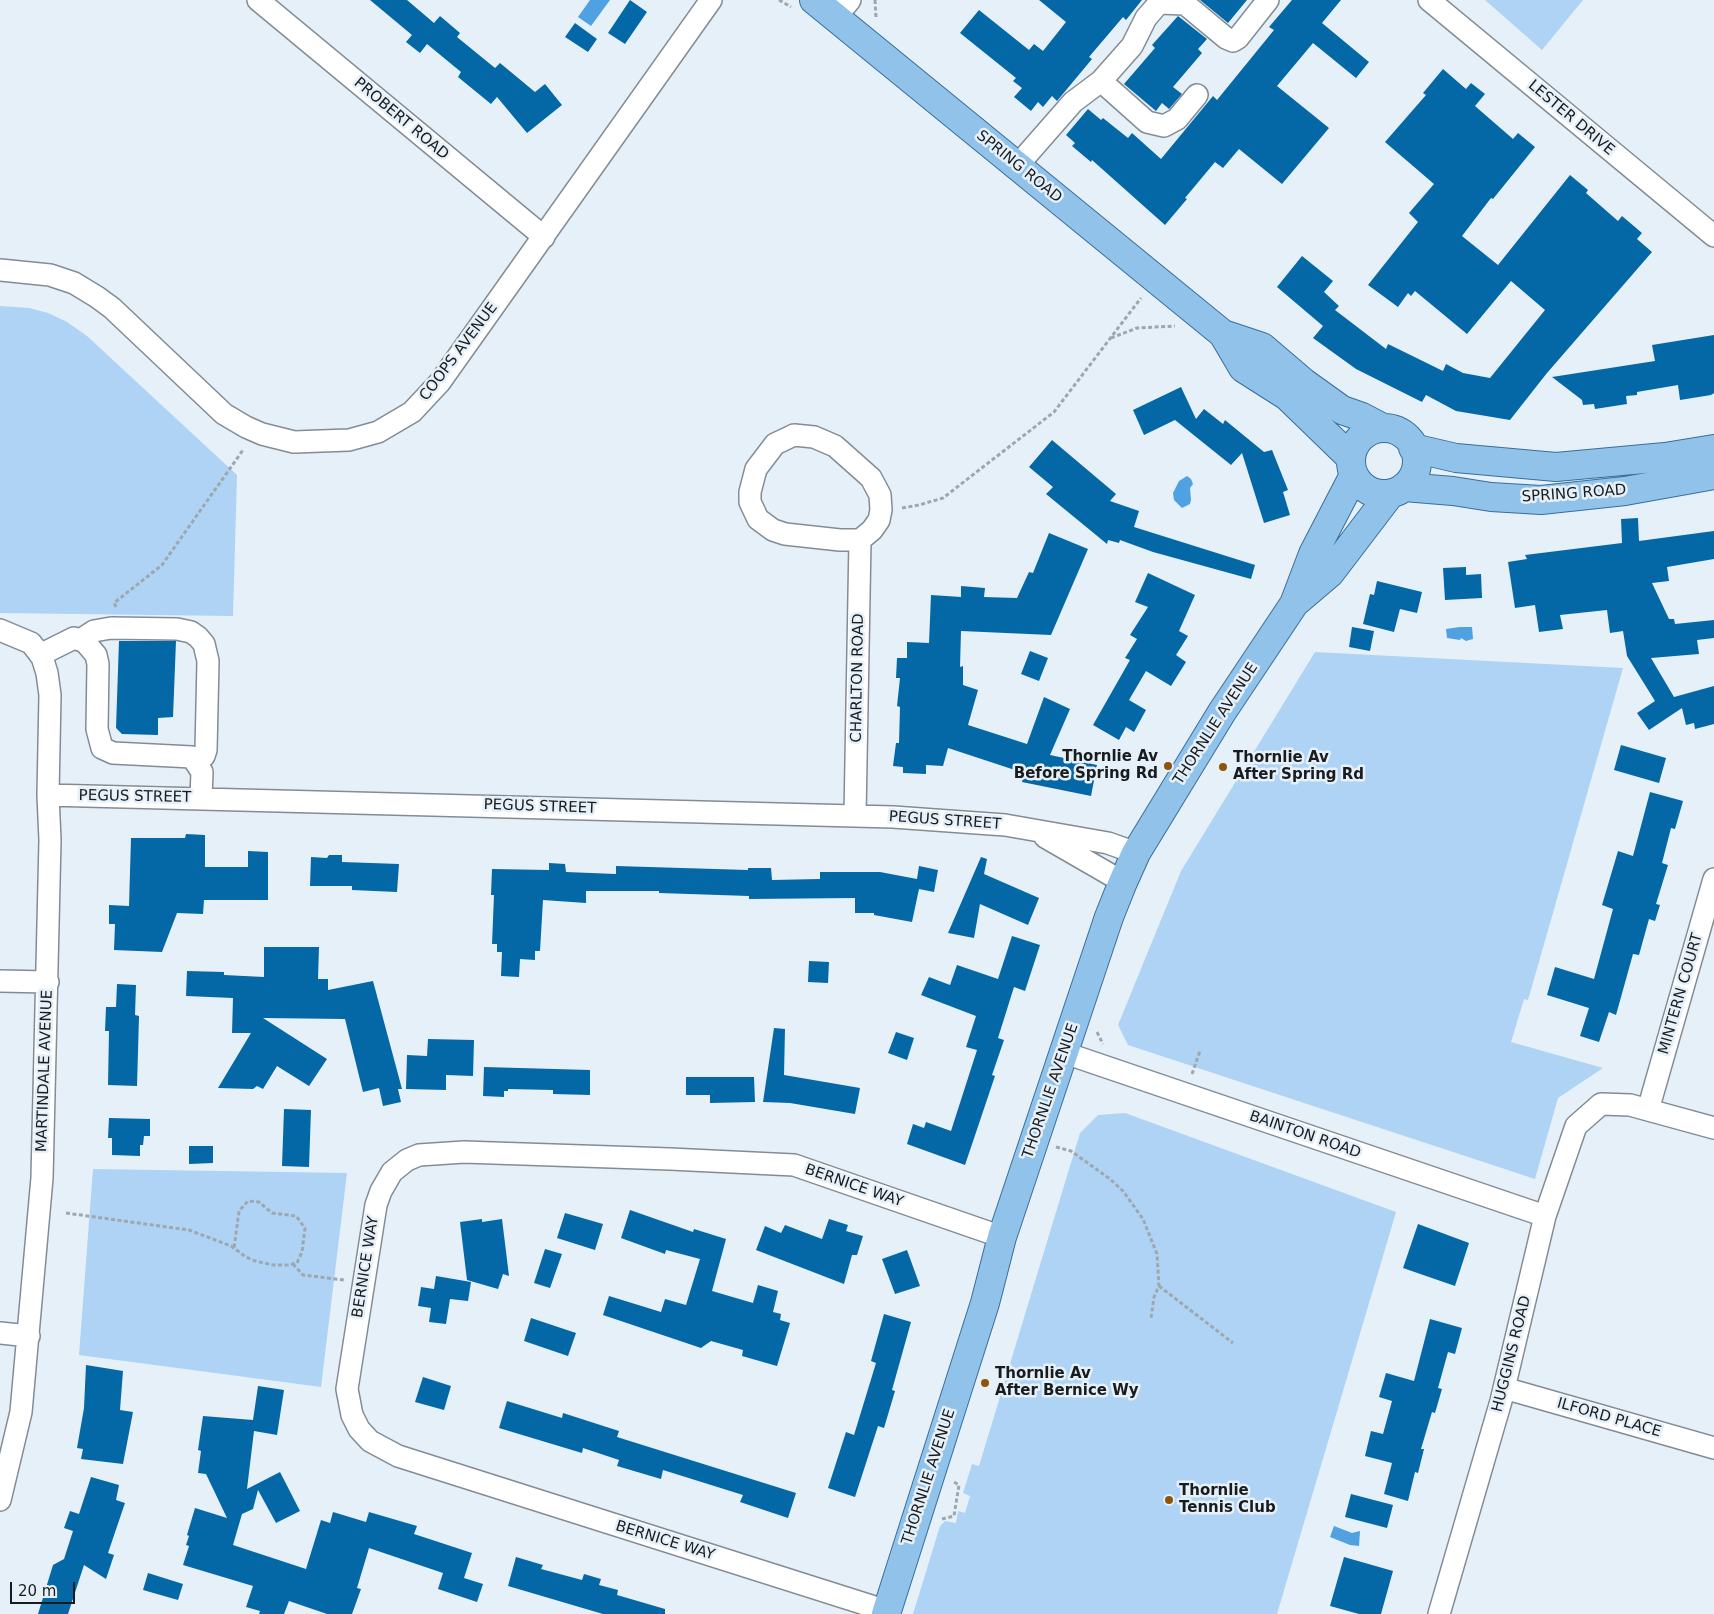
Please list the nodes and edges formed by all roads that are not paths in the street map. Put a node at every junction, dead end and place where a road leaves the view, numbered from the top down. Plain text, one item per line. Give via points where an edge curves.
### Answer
1 (258, 0) edge
2 (710, 0) edge
3 (814, 0) edge
4 (1268, 0) edge
5 (1429, 0) edge
6 (843, 9) edge
7 (1101, 81) junction
8 (1197, 96) dead end
9 (1017, 166) junction
10 (1706, 228) edge
11 (544, 237) junction
12 (0, 270) edge
13 (1223, 334) junction
14 (1383, 428) junction
15 (1414, 448) junction
16 (1714, 449) edge
17 (1352, 466) junction
18 (1714, 475) edge
19 (1397, 490) junction
20 (860, 540) junction
21 (1294, 604) junction
22 (0, 630) edge
23 (80, 640) junction
24 (35, 649) junction
25 (196, 760) junction
26 (48, 795) junction
27 (200, 798) junction
28 (855, 816) junction
29 (1032, 829) junction
30 (1136, 853) junction
31 (1714, 879) edge
32 (1123, 882) junction
33 (0, 981) edge
34 (48, 982) junction
35 (1065, 1053) junction
36 (1648, 1110) junction
37 (1714, 1128) edge
38 (1545, 1216) junction
39 (1002, 1237) junction
40 (0, 1333) edge
41 (29, 1336) junction
42 (1504, 1388) junction
43 (1714, 1448) edge
44 (0, 1500) edge
45 (886, 1612) edge
46 (1439, 1614) edge

1 - 11 street, PROBERT ROAD
2 - 11 street, COOPS AVENUE
3 - 6 main road, SPRING ROAD
4 - 7 street via 1233,40 1226,38 1185,4 1159,3 1146,18 1132,46
5 - 10 street, LESTER DRIVE
6 - 9 main road, SPRING ROAD
7 - 8 street via 1147,122 1164,126 1177,119
7 - 9 street via 1073,102
9 - 13 main road, SPRING ROAD
11 - 12 street, COOPS AVENUE via 440,382 412,412 364,438 321,442 294,442 262,434 231,418 112,308 74,283 42,274
13 - 14 main road, SPRING ROAD via 1262,348 1342,410
13 - 17 main road, SPRING ROAD via 1243,368 1287,396
14 - 15 main road, SPRING ROAD via 1401,434
14 - 17 main road via 1365,434 1353,448
15 - 16 main road, SPRING ROAD via 1456,458 1556,467
15 - 19 main road via 1415,469 1411,479
17 - 19 main road, SPRING ROAD via 1369,491
17 - 21 main road, THORNLIE AVENUE
18 - 19 main road, SPRING ROAD via 1625,491 1541,500 1491,497 1453,490
19 - 21 main road, THORNLIE AVENUE via 1330,573
20 - 20 street via 785,534 763,524 752,510 750,492 756,469 768,452 794,435 814,437 830,443 856,463 871,478 880,494 881,510 872,530
20 - 28 street, CHARLTON ROAD
21 - 30 main road, THORNLIE AVENUE via 1222,712
22 - 24 street
23 - 24 street via 74,638
23 - 25 street via 91,648 98,664 98,738 102,748 114,754 188,756
23 - 25 street via 94,631 112,628 177,629 198,637 204,644 208,661 206,750 204,756
24 - 26 street, MARTINDALE AVENUE via 48,673 50,687
25 - 27 street via 202,772
26 - 27 street, PEGUS STREET
26 - 34 street, MARTINDALE AVENUE
27 - 28 street, PEGUS STREET
28 - 29 street, PEGUS STREET via 992,823
29 - 30 street, PEGUS STREET via 1108,843
29 - 32 street, PEGUS STREET
30 - 32 main road, THORNLIE AVENUE
31 - 36 street, MINTERN COURT
32 - 35 main road, THORNLIE AVENUE
33 - 34 street
34 - 41 street, MARTINDALE AVENUE via 42,1178
35 - 38 street, BAINTON ROAD
35 - 39 main road, THORNLIE AVENUE
36 - 37 street
36 - 38 street, HUGGINS ROAD via 1630,1105 1601,1104 1576,1126
38 - 42 street, HUGGINS ROAD
39 - 45 main road, THORNLIE AVENUE via 985,1303
39 - 45 street, BERNICE WAY via 794,1165 464,1152 426,1154 408,1160 392,1172 376,1205 347,1389 358,1429 370,1441 408,1459
40 - 41 street
41 - 44 street, MARTINDALE AVENUE via 21,1412
42 - 43 street, ILFORD PLACE
42 - 46 street, HUGGINS ROAD

